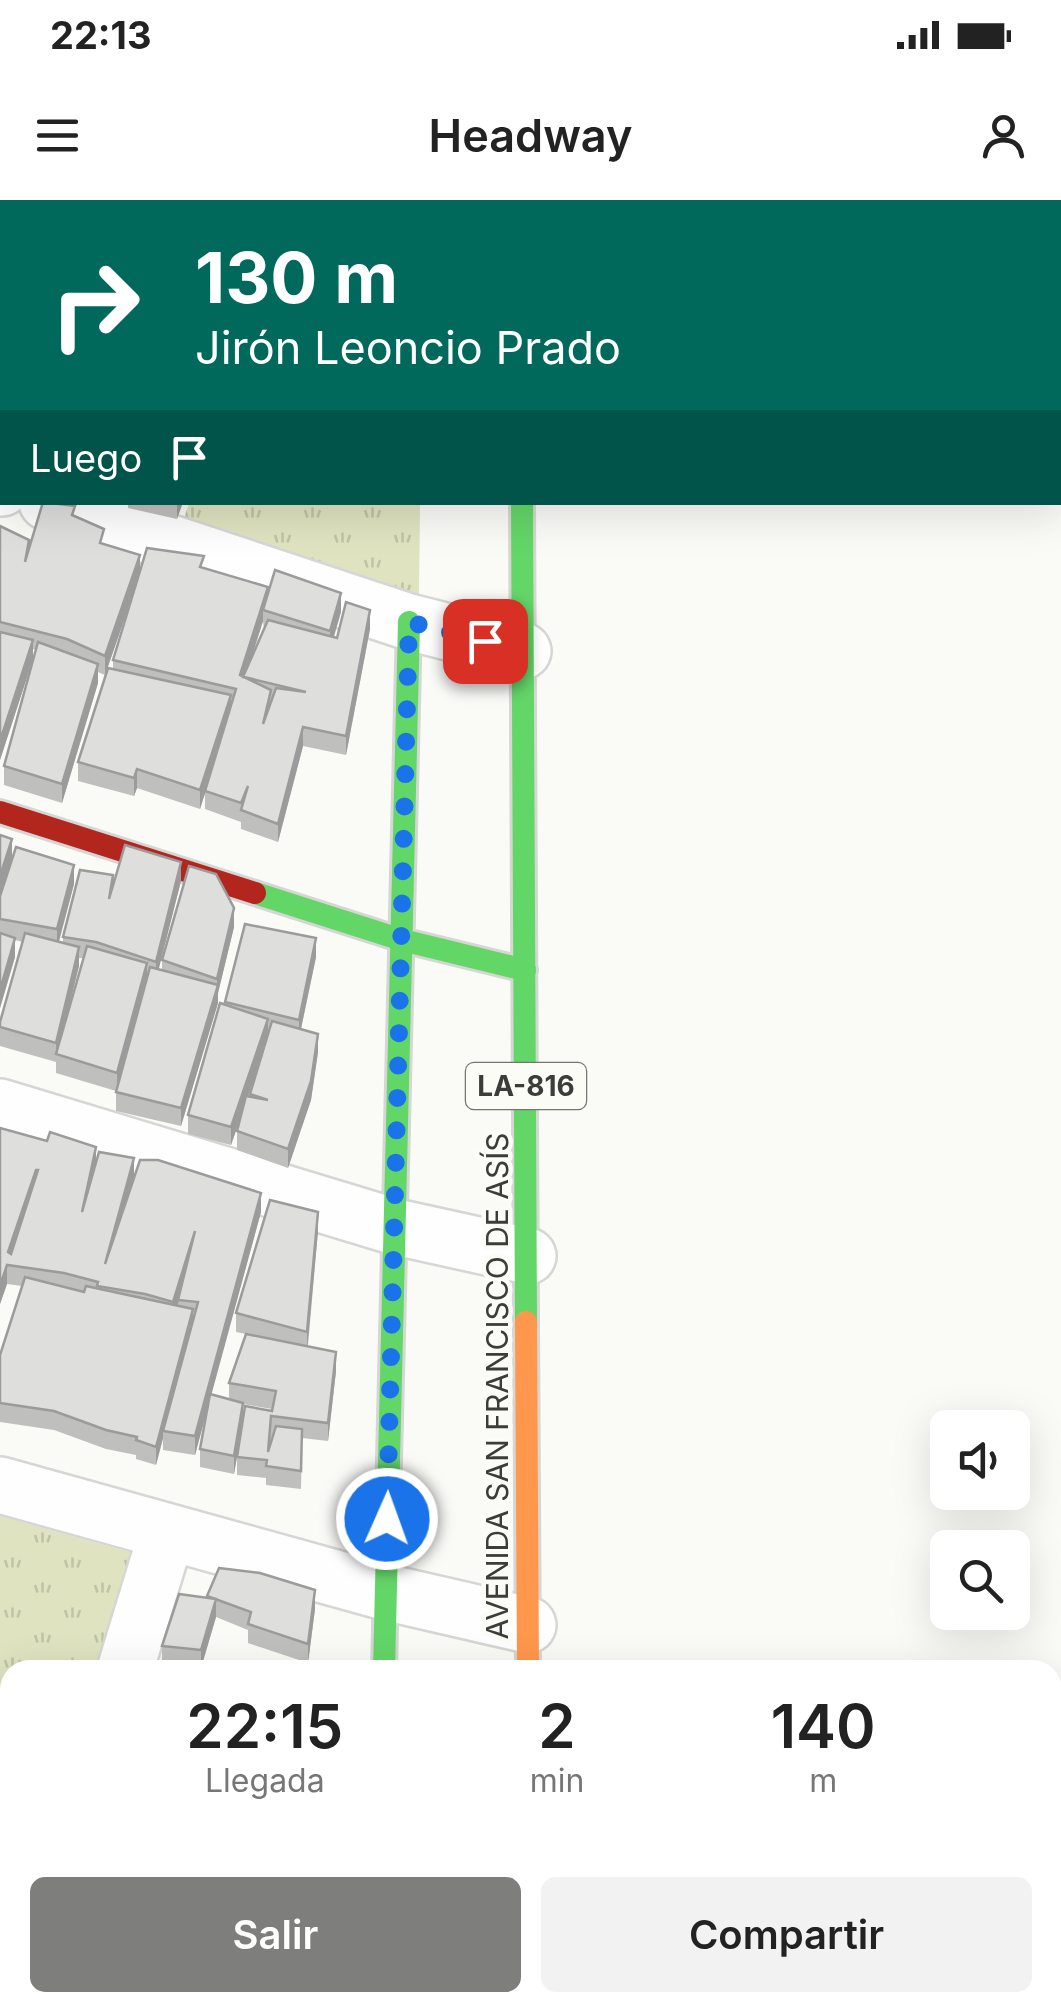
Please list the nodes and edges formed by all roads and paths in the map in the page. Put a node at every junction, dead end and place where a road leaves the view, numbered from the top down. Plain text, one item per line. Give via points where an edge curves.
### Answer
1 (56, 505) edge
2 (522, 505) edge
3 (409, 622) junction
4 (523, 650) junction
5 (0, 812) edge
6 (402, 940) junction
7 (525, 970) junction
8 (0, 1107) edge
9 (396, 1227) junction
10 (528, 1256) junction
11 (0, 1485) edge
12 (168, 1533) junction
13 (385, 1592) junction
14 (528, 1648) edge
15 (128, 1660) edge
16 (384, 1660) edge

1 - 3 street
2 - 4 main road, AVENIDA SAN FRANCISCO DE ASÍS / LA-816
3 - 4 street
3 - 6 main road
4 - 7 main road, AVENIDA SAN FRANCISCO DE ASÍS / LA-816
5 - 6 main road
6 - 7 main road
6 - 9 main road
7 - 10 main road, AVENIDA SAN FRANCISCO DE ASÍS / LA-816
8 - 9 street
9 - 10 street
9 - 13 main road
10 - 14 main road, AVENIDA SAN FRANCISCO DE ASÍS / LA-816
11 - 12 street
12 - 13 street
12 - 15 street
13 - 14 street
13 - 16 main road

